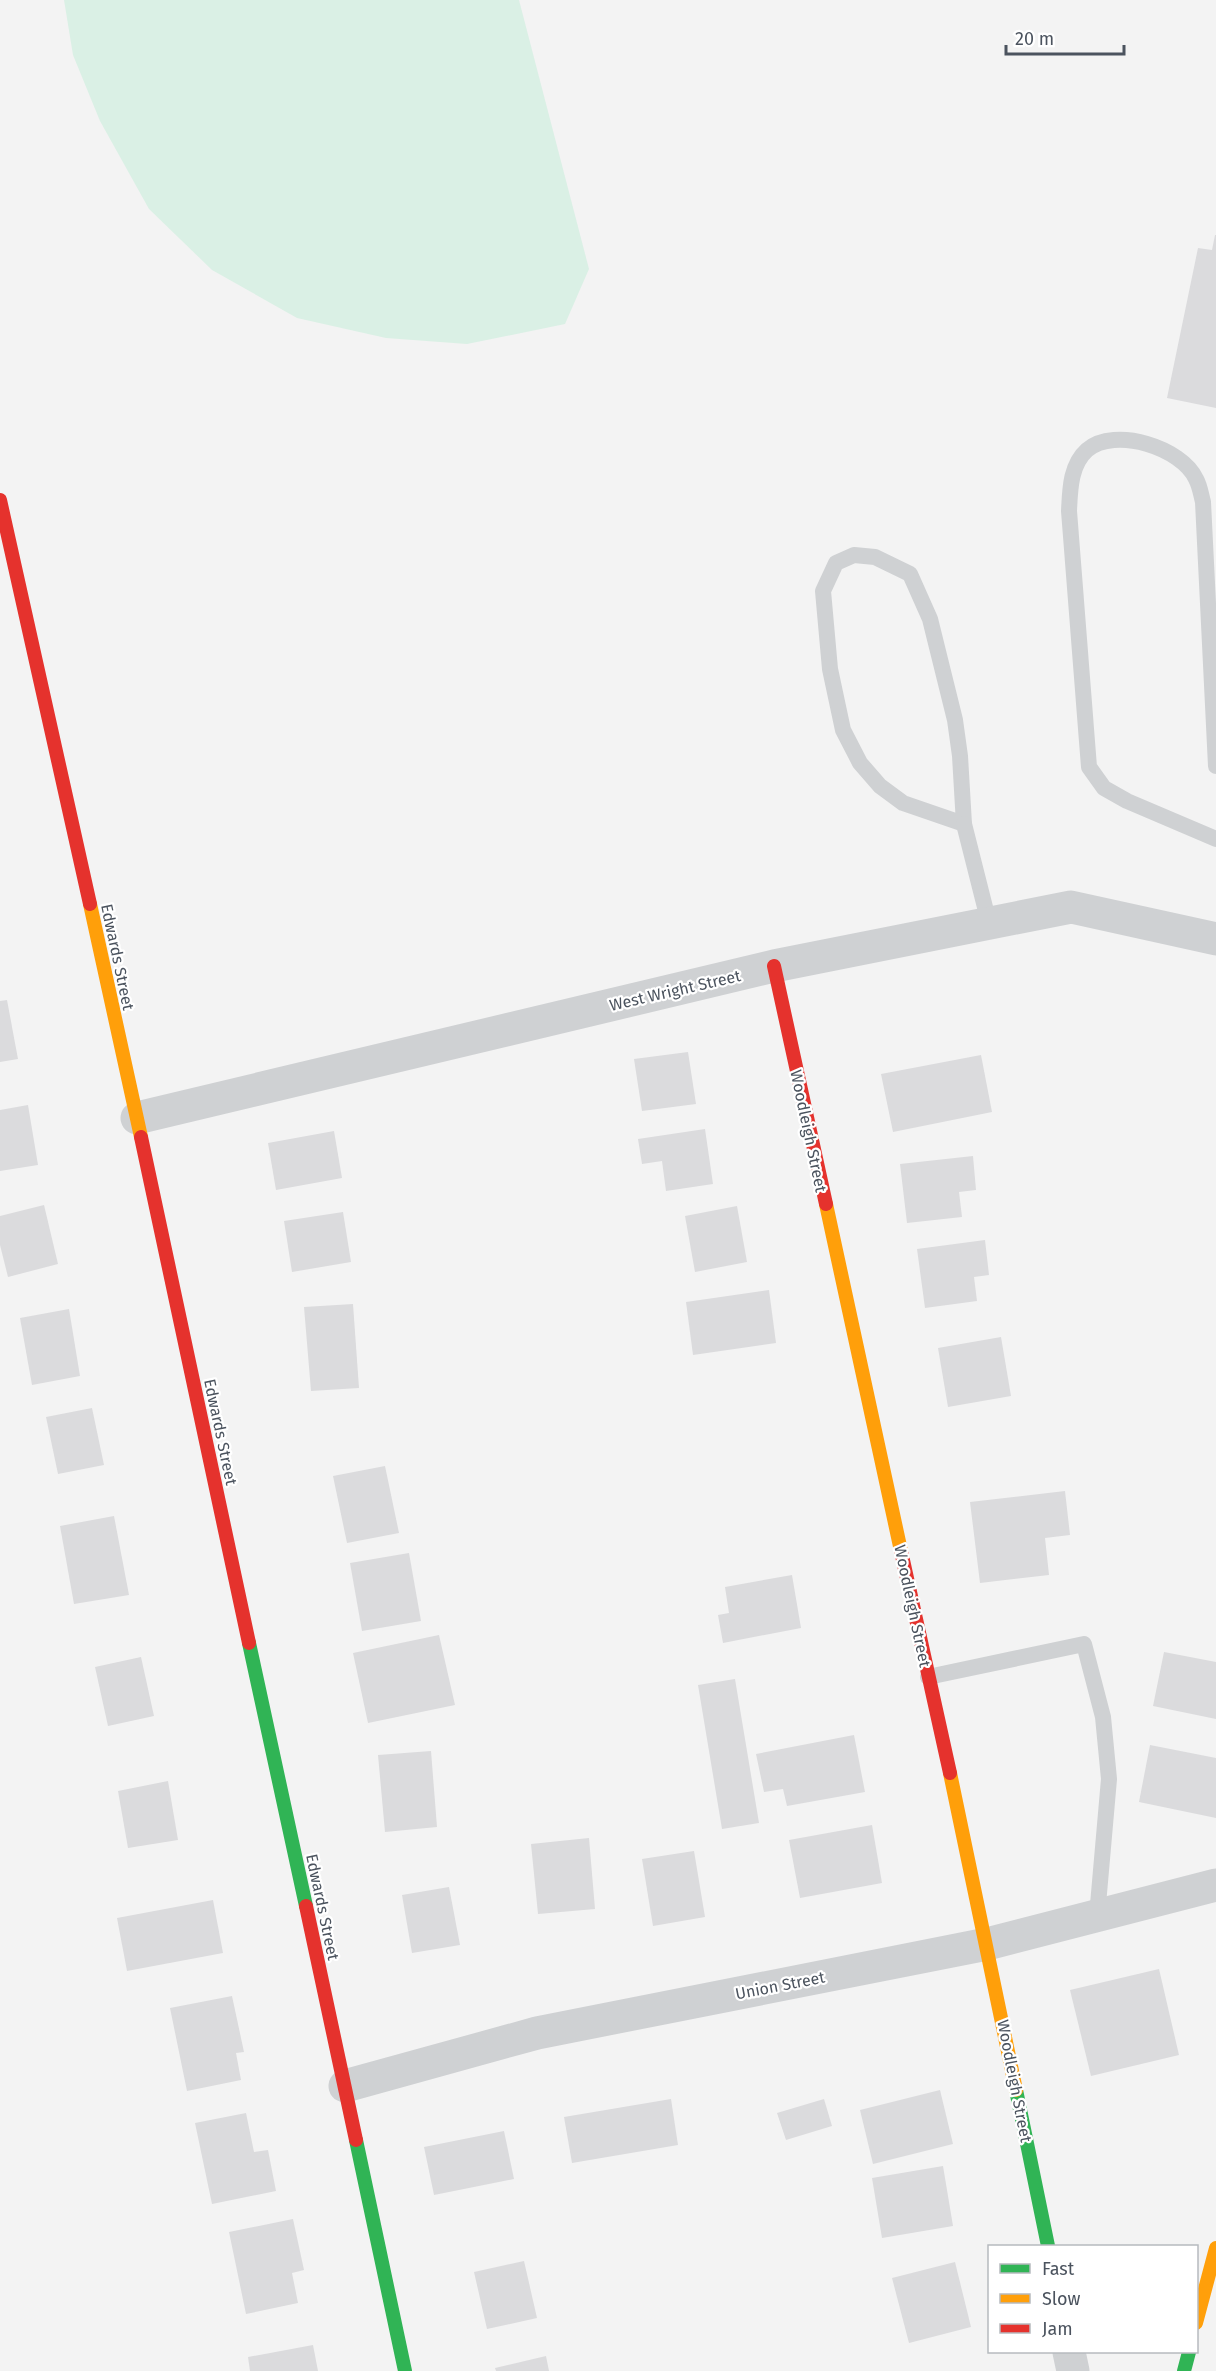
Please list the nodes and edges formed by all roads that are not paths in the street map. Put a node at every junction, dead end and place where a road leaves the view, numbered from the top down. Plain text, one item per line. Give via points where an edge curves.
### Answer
1 (0, 500) edge
2 (1216, 766) edge
3 (964, 824) junction
4 (1216, 839) edge
5 (989, 923) junction
6 (1216, 939) edge
7 (774, 966) junction
8 (137, 1118) junction
9 (928, 1677) junction
10 (1216, 1885) edge
11 (1097, 1916) junction
12 (987, 1944) junction
13 (345, 2086) junction
14 (1048, 2245) edge
15 (1216, 2248) edge
16 (1198, 2319) edge
17 (1069, 2353) edge
18 (1189, 2353) edge
19 (405, 2371) edge
20 (1073, 2371) edge
21 (1184, 2371) edge

1 - 8 street, Edwards Street
2 - 4 lane via 1203,502 1196,478 1180,461 1156,447 1130,439 1106,441 1087,450 1076,466 1069,511 1089,767 1104,788
3 - 3 lane via 955,720 930,619 910,574 875,557 854,555 836,563 823,591 830,669 843,730 860,763 880,786 903,803
3 - 5 lane
5 - 6 street, West Wright Street via 1071,907
5 - 7 street, West Wright Street
7 - 8 street, West Wright Street
7 - 9 street, Woodleigh Street
8 - 13 street, Edwards Street
9 - 11 lane via 1084,1644 1103,1717 1109,1779
9 - 12 street, Woodleigh Street
10 - 11 street, Union Street
11 - 12 street, Union Street
12 - 13 street, Union Street via 537,2033
12 - 14 street, Woodleigh Street
13 - 19 street, Edwards Street
15 - 16 street
17 - 20 street
18 - 21 street

